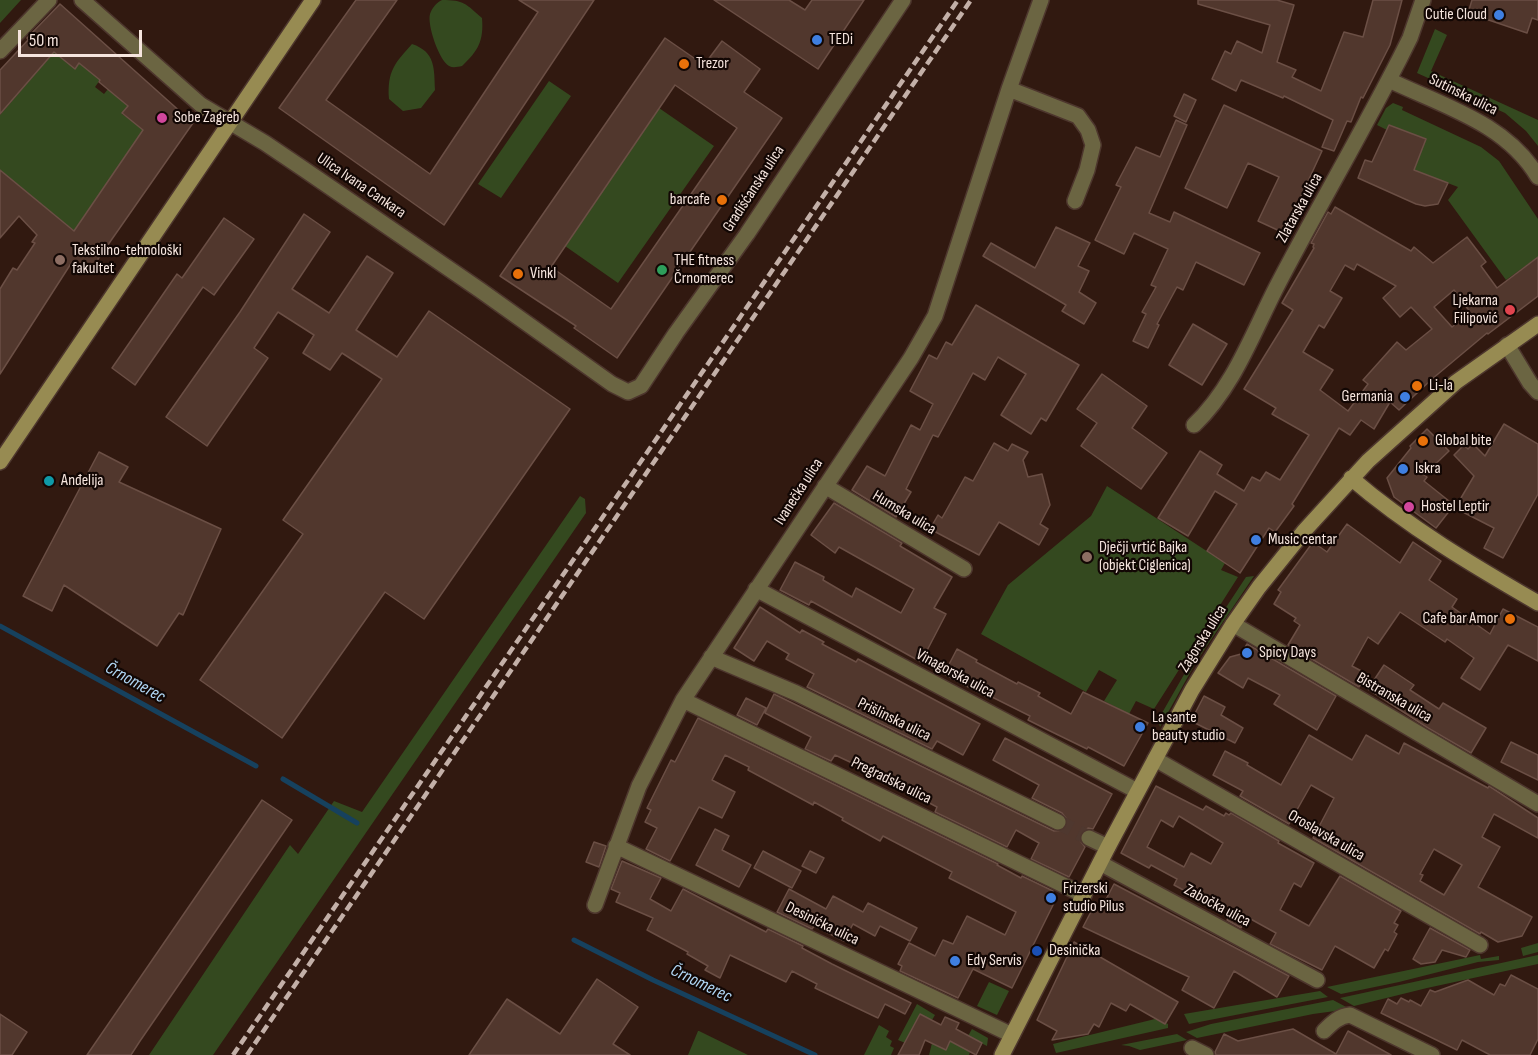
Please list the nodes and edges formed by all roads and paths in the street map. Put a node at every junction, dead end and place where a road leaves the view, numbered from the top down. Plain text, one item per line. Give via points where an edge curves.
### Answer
1 (49, 0) edge
2 (82, 0) edge
3 (313, 0) edge
4 (903, 0) edge
5 (1041, 0) edge
6 (1423, 0) edge
7 (0, 51) edge
8 (1389, 80) junction
9 (1009, 89) junction
10 (229, 122) junction
11 (1538, 177) edge
12 (1075, 201) dead end
13 (1538, 324) edge
14 (1507, 345) junction
15 (628, 392) joint
16 (1538, 392) edge
17 (1194, 424) dead end
18 (0, 462) edge
19 (1351, 478) junction
20 (825, 486) junction
21 (964, 569) dead end
22 (756, 589) junction
23 (1538, 603) edge
24 (1233, 624) junction
25 (711, 657) junction
26 (683, 700) junction
27 (1155, 759) junction
28 (1137, 791) junction
29 (1538, 804) edge
30 (1058, 822) tunnel mouth
31 (1089, 838) tunnel mouth
32 (616, 846) junction
33 (1108, 847) junction
34 (1100, 863) junction
35 (1084, 895) junction
36 (595, 905) dead end
37 (1480, 945) dead end
38 (1317, 980) dead end
39 (1324, 1031) dead end
40 (1012, 1035) junction
41 (1192, 1048) dead end
42 (1002, 1055) edge
43 (1206, 1055) edge
44 (1432, 1055) edge

1 - 7 street
2 - 10 street, Ulica Ivana Cankara via 193,99
3 - 10 street
4 - 15 street, Gradišćanska ulica via 641,386
5 - 9 street, Ivanečka ulica
6 - 8 street, Zlatarska ulica
8 - 11 street, Sutinska ulica via 1492,129 1518,151
8 - 17 street, Zlatarska ulica via 1227,384
9 - 12 street via 1078,116 1088,130 1093,145
9 - 20 street, Ivanečka ulica via 935,316
10 - 15 street, Ulica Ivana Cankara via 273,148
10 - 18 street
13 - 14 street, Zagorska ulica
14 - 16 street
14 - 19 street, Zagorska ulica via 1456,382
19 - 23 street via 1421,531
19 - 24 street, Zagorska ulica via 1278,562
20 - 21 street, Humska ulica
20 - 22 street, Ivanečka ulica
22 - 25 street, Ivanečka ulica
22 - 28 street, Vinagorska ulica
24 - 27 street, Zagorska ulica
24 - 29 street, Bistranska ulica
25 - 26 street, Ivanečka ulica
25 - 30 street, Prišlinska ulica via 796,693
26 - 32 street, Ivanečka ulica via 639,786
26 - 35 street, Pregradska ulica
27 - 28 street, Zagorska ulica
27 - 37 street, Oroslavska ulica
28 - 33 street, Zagorska ulica
31 - 33 street
32 - 36 street, Ivanečka ulica
32 - 40 street, Desinićka ulica
33 - 34 street, Zagorska ulica
34 - 35 street, Zagorska ulica
34 - 38 street, Zabočka ulica
35 - 40 street, Zagorska ulica
39 - 44 street via 1333,1021 1350,1015
40 - 42 street, Zagorska ulica
41 - 43 street

